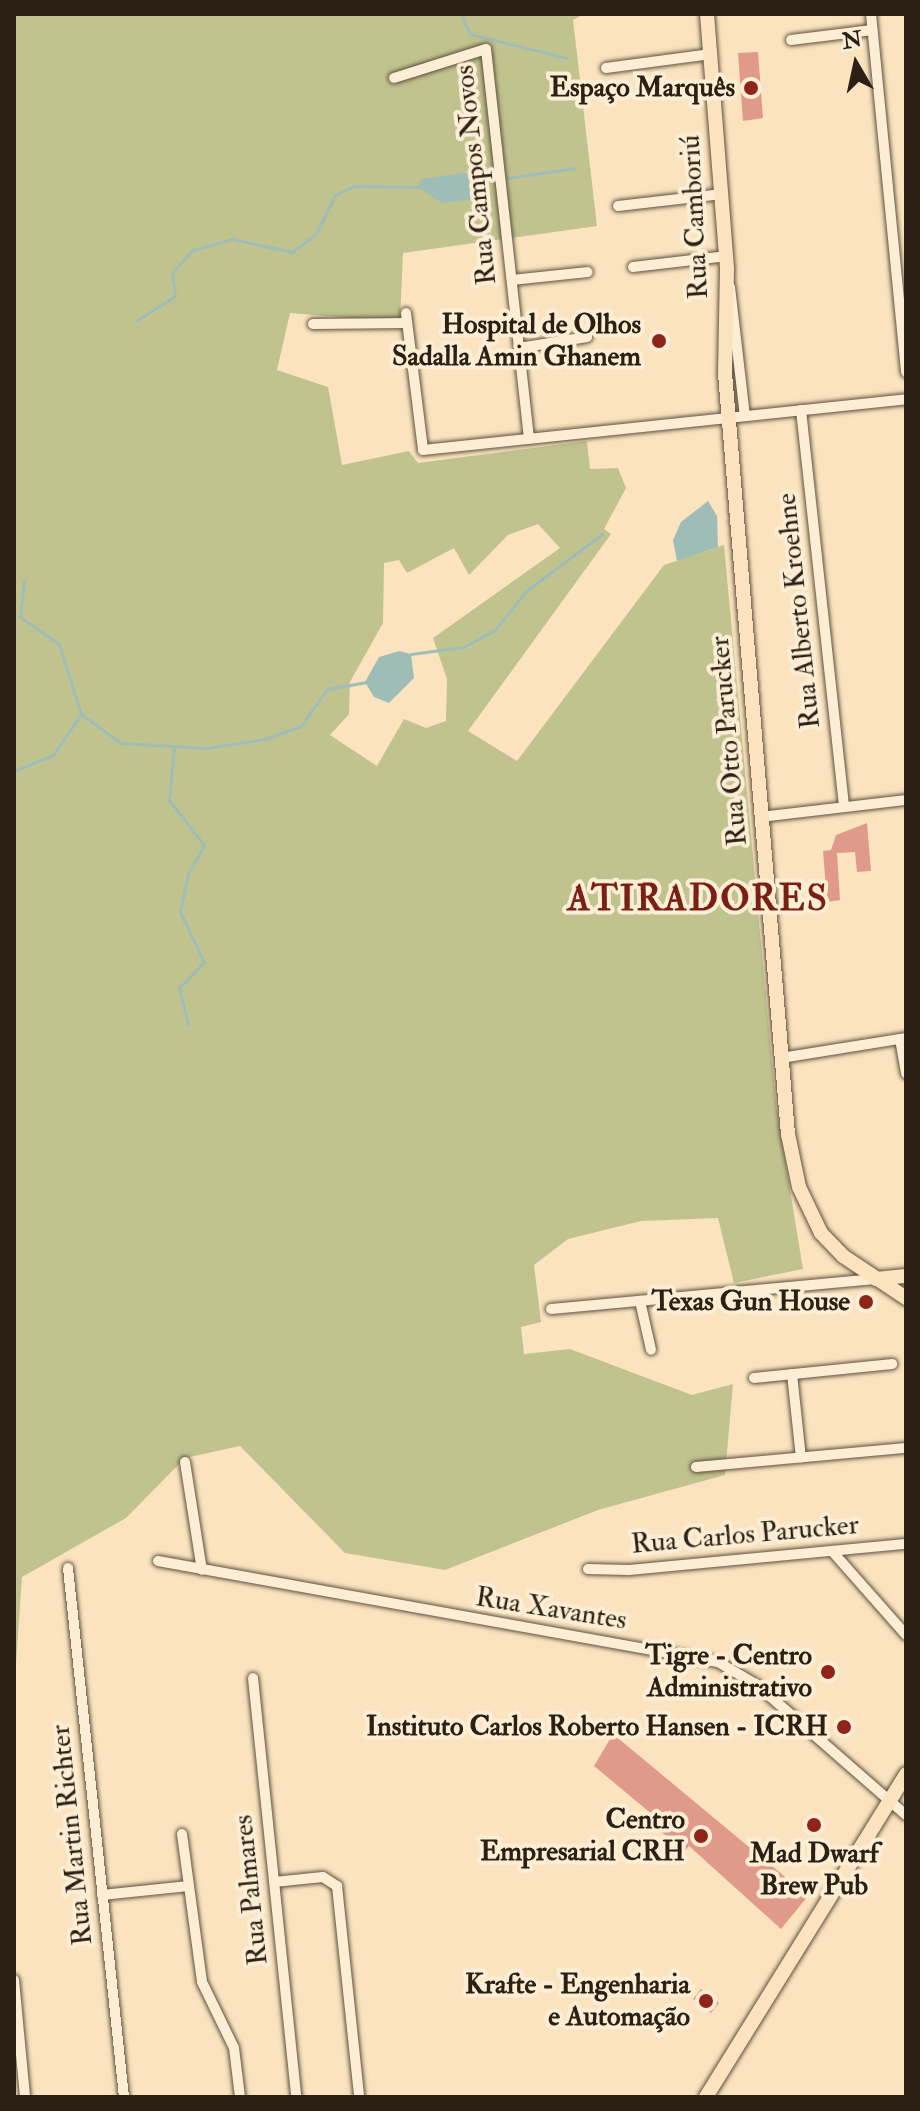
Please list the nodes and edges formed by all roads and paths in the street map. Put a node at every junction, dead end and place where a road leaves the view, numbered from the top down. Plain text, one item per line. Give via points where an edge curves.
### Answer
1 (707, 14) edge
2 (871, 14) edge
3 (872, 30) junction
4 (791, 40) dead end
5 (711, 54) junction
6 (606, 68) dead end
7 (394, 78) dead end
8 (722, 194) junction
9 (618, 206) dead end
10 (727, 256) junction
11 (633, 267) dead end
12 (588, 272) dead end
13 (512, 280) junction
14 (728, 281) junction
15 (313, 324) dead end
16 (587, 337) dead end
17 (519, 348) junction
18 (906, 372) edge
19 (906, 399) edge
20 (801, 410) junction
21 (745, 416) junction
22 (729, 418) junction
23 (529, 439) junction
24 (906, 800) edge
25 (844, 807) junction
26 (761, 817) junction
27 (903, 1039) edge
28 (781, 1058) junction
29 (906, 1073) edge
30 (906, 1276) edge
31 (876, 1279) junction
32 (906, 1298) edge
33 (640, 1301) junction
34 (551, 1309) dead end
35 (651, 1350) dead end
36 (892, 1364) dead end
37 (792, 1374) junction
38 (754, 1378) dead end
39 (906, 1448) edge
40 (801, 1458) junction
41 (185, 1462) dead end
42 (696, 1467) dead end
43 (906, 1544) edge
44 (832, 1551) junction
45 (158, 1561) dead end
46 (68, 1568) dead end
47 (588, 1569) dead end
48 (202, 1570) junction
49 (906, 1635) edge
50 (253, 1678) dead end
51 (906, 1774) edge
52 (890, 1800) junction
53 (906, 1815) edge
54 (182, 1834) dead end
55 (274, 1882) junction
56 (189, 1886) junction
57 (102, 1895) junction
58 (14, 1980) edge
59 (25, 2097) edge
60 (124, 2097) edge
61 (240, 2097) edge
62 (296, 2097) edge
63 (359, 2097) edge
64 (706, 2097) edge

1 - 5 main road, Rua Camboriú
2 - 3 street
3 - 4 street
3 - 18 street
5 - 6 street
5 - 8 main road, Rua Camboriú
7 - 13 street, Rua Campos Novos via 486,49
8 - 9 street
8 - 10 main road, Rua Camboriú
10 - 11 street
10 - 14 main road, Rua Camboriú
12 - 13 street
13 - 17 street, Rua Campos Novos
14 - 21 street
14 - 22 main road, Rua Camboriú
15 - 23 street via 407,318 423,450
16 - 17 street
17 - 23 street, Rua Campos Novos
19 - 20 street
20 - 21 street
20 - 25 street, Rua Alberto Kroehne
21 - 22 street
22 - 23 street
22 - 26 main road, Rua Otto Parucker
24 - 25 street
25 - 26 street
26 - 28 main road, Rua Otto Parucker
27 - 28 street
27 - 29 street
28 - 31 main road, Rua Otto Parucker via 793,1160 808,1211 831,1246
30 - 31 main road
31 - 32 main road, Rua Otto Parucker
31 - 33 street
33 - 34 street
33 - 35 street
36 - 37 street
37 - 38 street
37 - 40 street
39 - 40 street
40 - 42 street
41 - 48 street
43 - 44 street, Rua Carlos Parucker
44 - 47 street, Rua Carlos Parucker
44 - 49 street
45 - 48 street, Rua Xavantes
46 - 57 street, Rua Martin Richter
48 - 52 street, Rua Xavantes via 718,1662 757,1685
50 - 55 street, Rua Palmares
51 - 52 main road
52 - 53 street, Rua Xavantes
52 - 64 main road
54 - 56 street
55 - 62 street, Rua Palmares
55 - 63 street via 331,1880 340,1894
56 - 57 street
56 - 61 street via 204,1994 231,2039
57 - 60 street, Rua Martin Richter
58 - 59 street

